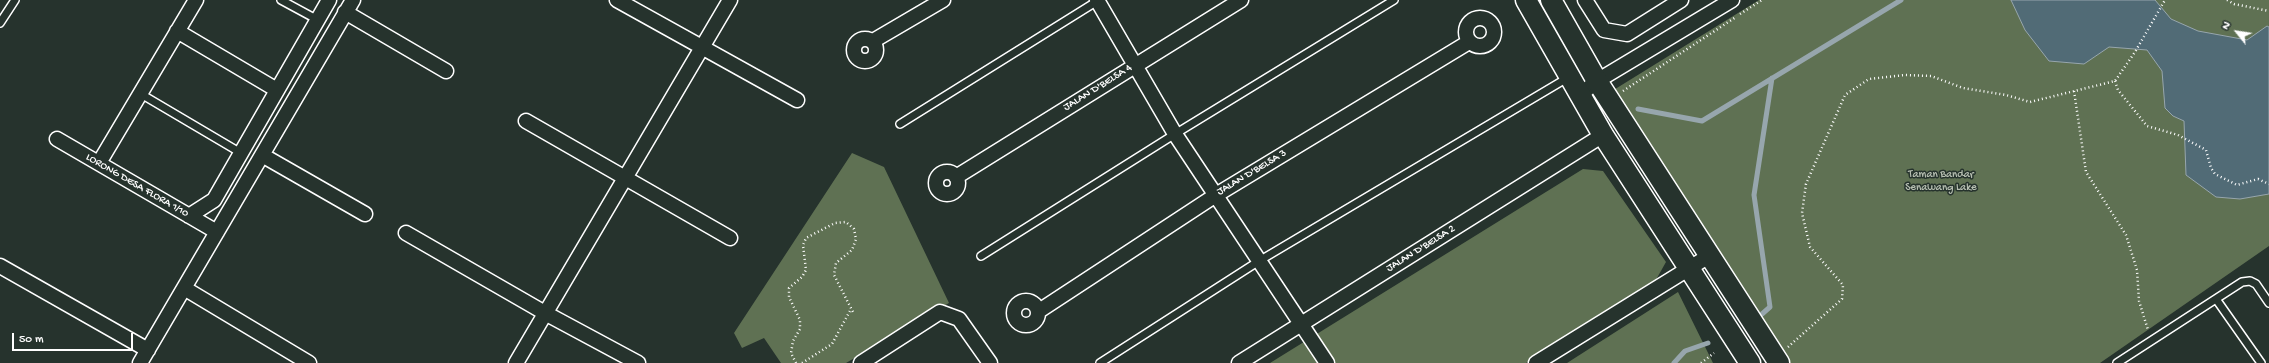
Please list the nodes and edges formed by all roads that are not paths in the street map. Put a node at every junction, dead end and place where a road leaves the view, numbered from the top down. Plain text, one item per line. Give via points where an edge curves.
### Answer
1 (14, 0) edge
2 (196, 0) edge
3 (281, 0) edge
4 (329, 0) edge
5 (353, 0) edge
6 (617, 0) edge
7 (730, 0) edge
8 (943, 0) edge
9 (1098, 0) edge
10 (1241, 0) edge
11 (1394, 0) edge
12 (1526, 0) edge
13 (1551, 0) edge
14 (1585, 0) edge
15 (1682, 0) edge
16 (1732, 0) edge
17 (345, 12) junction
18 (318, 20) junction
19 (0, 24) edge
20 (177, 31) junction
21 (873, 41) dead end
22 (1469, 42) dead end
23 (702, 48) junction
24 (1135, 65) junction
25 (446, 71) dead end
26 (1570, 77) junction
27 (1597, 81) junction
28 (277, 90) junction
29 (141, 94) junction
30 (1580, 95) junction
31 (797, 100) dead end
32 (526, 121) dead end
33 (900, 124) dead end
34 (1175, 134) junction
35 (1603, 135) junction
36 (57, 139) dead end
37 (241, 153) junction
38 (262, 155) junction
39 (99, 163) junction
40 (626, 177) junction
41 (956, 177) dead end
42 (1216, 196) junction
43 (366, 214) dead end
44 (189, 216) junction
45 (217, 232) junction
46 (406, 233) dead end
47 (730, 238) dead end
48 (981, 256) dead end
49 (1709, 256) junction
50 (1259, 261) junction
51 (0, 266) edge
52 (1688, 269) junction
53 (184, 288) junction
54 (2216, 300) junction
55 (2269, 303) edge
56 (1039, 311) dead end
57 (545, 313) junction
58 (1302, 325) junction
59 (148, 350) junction
60 (1777, 360) edge
61 (307, 362) edge
62 (140, 363) edge
63 (516, 363) edge
64 (638, 363) edge
65 (861, 363) edge
66 (990, 363) edge
67 (1100, 363) edge
68 (1239, 363) edge
69 (1327, 363) edge
70 (1536, 363) edge
71 (1750, 363) edge
72 (2117, 363) edge
73 (2261, 363) edge

1 - 19 lane
2 - 20 street
3 - 18 lane
4 - 18 street
5 - 17 street
6 - 23 street
7 - 23 street
8 - 21 street
9 - 24 street
9 - 33 lane
10 - 24 street, JALAN D'BELSA 4
11 - 34 lane
12 - 26 street
13 - 27 street
14 - 15 street via 1604,30 1627,34
16 - 27 street
17 - 25 street
17 - 38 street
18 - 28 street
20 - 28 street
20 - 29 street
22 - 42 street, JALAN D'BELSA 3
23 - 31 street
23 - 40 street
24 - 34 street
24 - 41 street, JALAN D'BELSA 4
26 - 30 street
26 - 50 lane
27 - 30 street
27 - 49 street
28 - 37 street
29 - 37 lane
29 - 39 street
30 - 35 street
32 - 40 street
34 - 42 street
34 - 48 lane
35 - 52 street
35 - 58 street, JALAN D'BELSA 2
36 - 39 street, LORONG DESA FLORA 1/10
37 - 44 street via 214,200
38 - 43 street
38 - 45 street
39 - 44 street, LORONG DESA FLORA 1/10
40 - 47 street
40 - 57 street
42 - 50 street
42 - 56 street, JALAN D'BELSA 3
44 - 45 street, LORONG DESA FLORA 1/10
45 - 53 street
46 - 57 street
49 - 52 street
49 - 60 street
50 - 58 street
50 - 67 lane
51 - 59 street
52 - 70 street
52 - 71 street
53 - 59 street
53 - 61 street
54 - 55 lane via 2242,282 2250,281 2256,284
54 - 72 lane
54 - 73 lane
57 - 63 street
57 - 64 street
58 - 68 street, JALAN D'BELSA 2
58 - 69 street
59 - 62 street
65 - 66 street via 940,312 959,319

